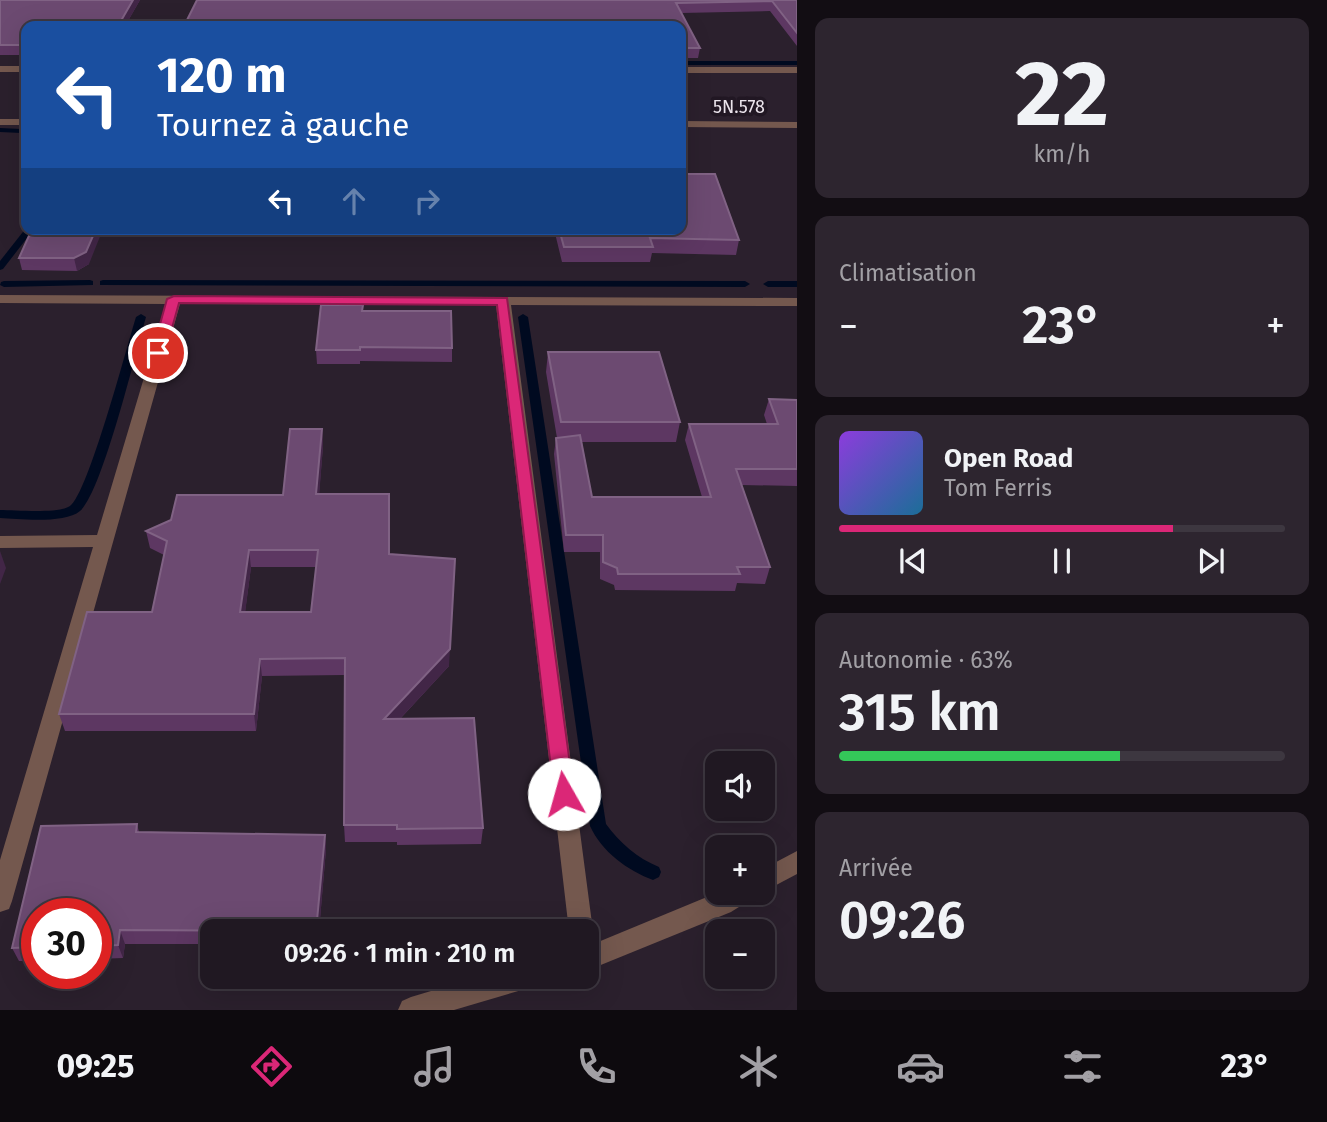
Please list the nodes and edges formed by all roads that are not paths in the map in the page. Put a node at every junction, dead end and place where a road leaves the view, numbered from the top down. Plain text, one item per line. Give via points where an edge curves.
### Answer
1 (0, 69) edge
2 (21, 69) edge
3 (686, 70) edge
4 (797, 70) edge
5 (0, 122) edge
6 (21, 122) edge
7 (686, 124) edge
8 (797, 125) edge
9 (0, 299) edge
10 (174, 299) junction
11 (503, 301) junction
12 (797, 302) edge
13 (0, 541) edge
14 (104, 541) junction
15 (797, 862) edge
16 (775, 874) edge
17 (0, 901) edge
18 (720, 905) edge
19 (580, 919) edge
20 (599, 954) edge
21 (482, 989) edge
22 (411, 1010) edge

1 - 2 street
3 - 4 street
5 - 6 street
7 - 8 street, 5N.578
9 - 10 street
10 - 11 street
10 - 14 street
11 - 12 street
11 - 19 street
13 - 14 street
14 - 17 street
15 - 16 street
18 - 20 street
21 - 22 street

